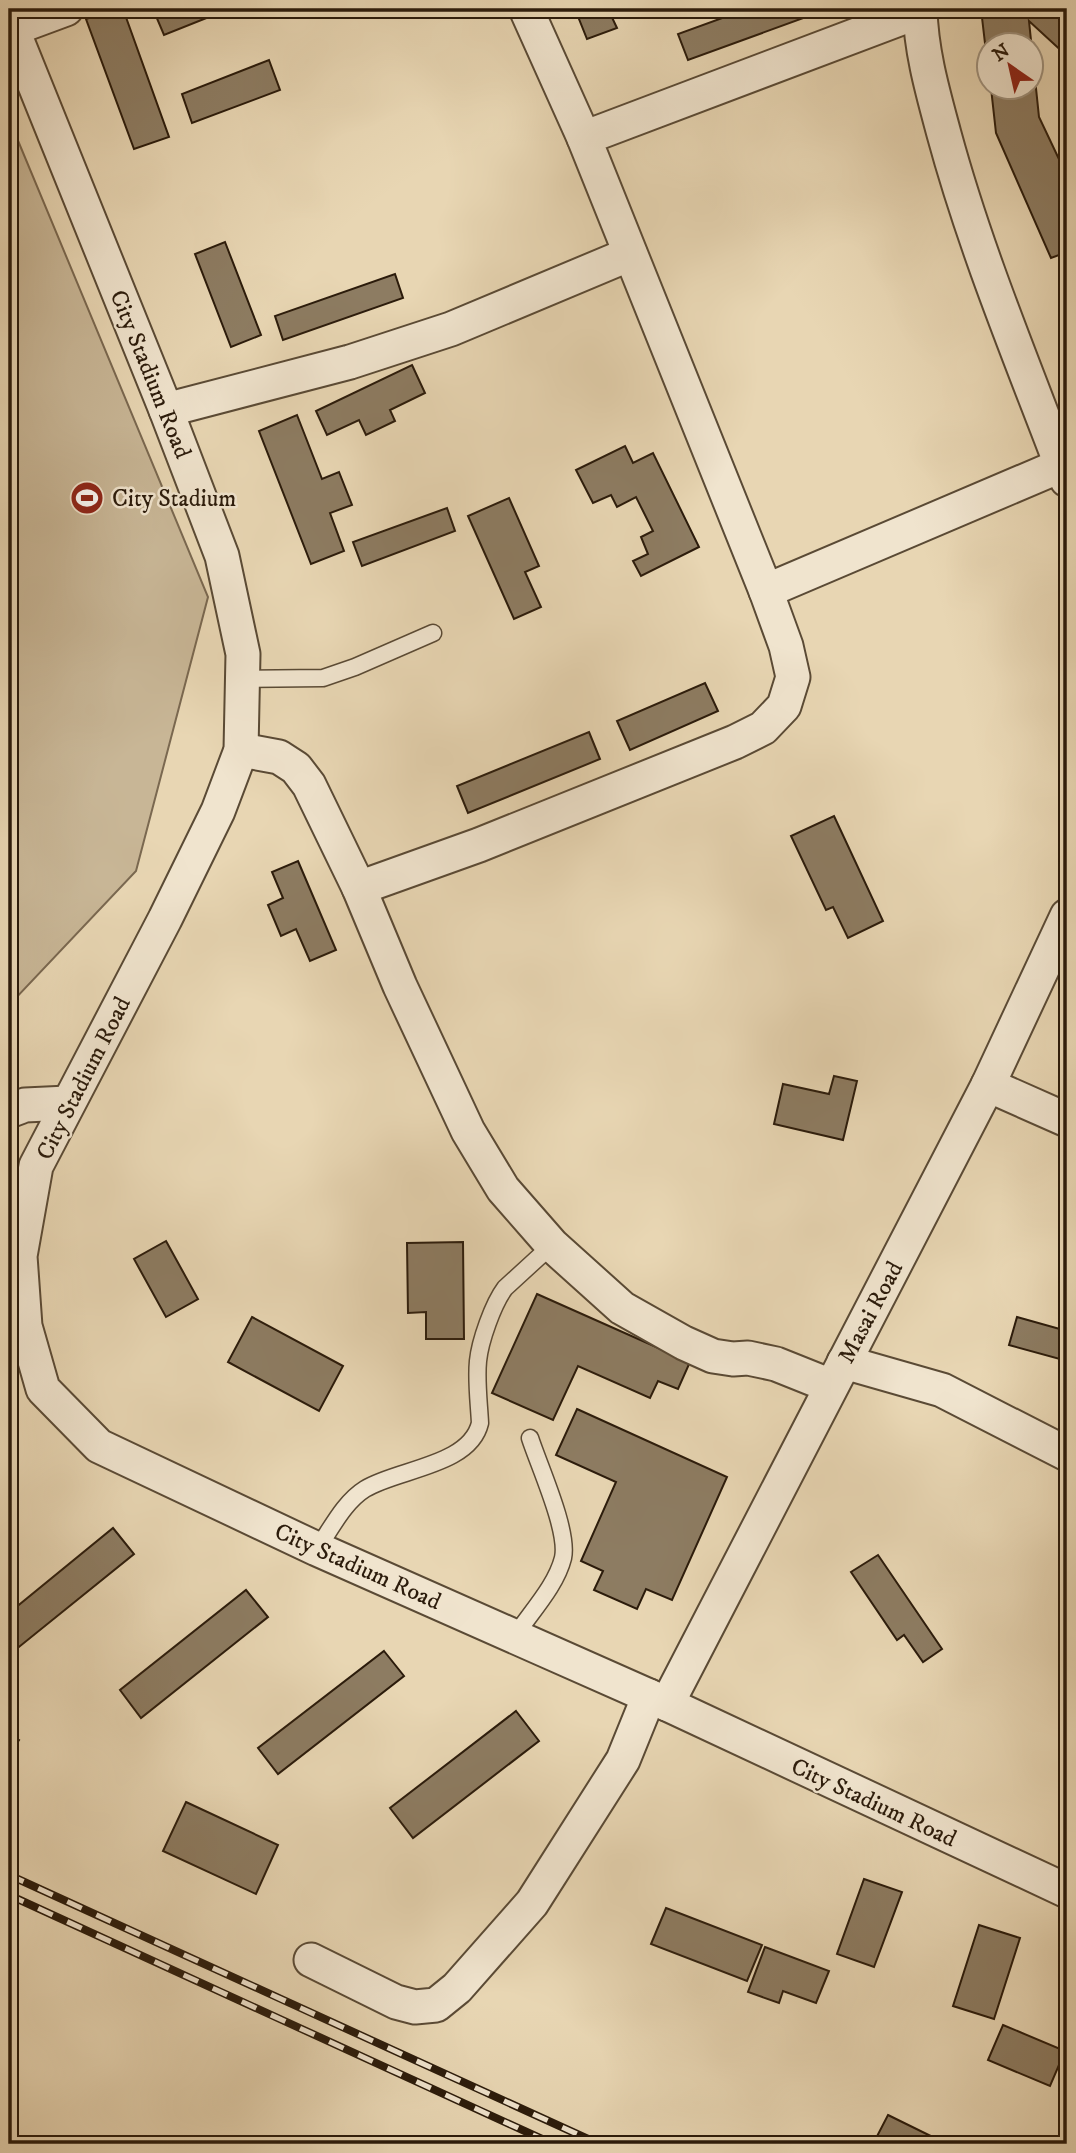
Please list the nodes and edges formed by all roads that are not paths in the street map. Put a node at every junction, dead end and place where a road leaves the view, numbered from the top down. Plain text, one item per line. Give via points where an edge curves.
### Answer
1 (66, 9) edge
2 (526, 9) edge
3 (920, 10) edge
4 (10, 25) edge
5 (584, 138) junction
6 (630, 254) junction
7 (166, 410) junction
8 (1064, 473) edge
9 (766, 592) junction
10 (433, 633) dead end
11 (243, 679) junction
12 (241, 750) junction
13 (359, 888) junction
14 (1067, 916) edge
15 (988, 1085) junction
16 (68, 1103) junction
17 (9, 1111) edge
18 (1067, 1120) edge
19 (552, 1245) junction
20 (838, 1374) junction
21 (530, 1438) dead end
22 (1067, 1454) edge
23 (317, 1549) junction
24 (515, 1636) junction
25 (658, 1700) junction
26 (1067, 1891) edge
27 (311, 1960) dead end

1 - 4 street
2 - 5 street
3 - 5 street
3 - 8 street via 926,65 954,172
4 - 7 street, City Stadium Road
5 - 6 street
6 - 7 street via 451,329 350,362
6 - 9 street
7 - 11 street, City Stadium Road via 222,556 243,654
8 - 9 street
9 - 13 street via 793,677 784,705 763,729 479,845
10 - 11 lane via 323,678
11 - 12 street, City Stadium Road
12 - 13 street via 279,757 296,768 309,785
12 - 16 street, City Stadium Road via 201,847
13 - 19 street via 468,1130 503,1189
14 - 15 street, Masai Road
15 - 18 street
15 - 20 street, Masai Road
16 - 17 street via 25,1105
16 - 23 street, City Stadium Road via 36,1166 20,1256 24,1326 43,1389 99,1446
19 - 20 street via 622,1308 684,1343 713,1356
19 - 23 lane via 499,1296 478,1361 478,1433 469,1444 442,1459 364,1490 352,1499
20 - 22 street via 942,1390
20 - 25 street, Masai Road
21 - 24 lane via 560,1525 564,1551 554,1580
23 - 24 street, City Stadium Road
24 - 25 street, City Stadium Road
25 - 26 street, City Stadium Road
25 - 27 street, Masai Road via 532,1903 457,1988 436,2005 415,2007 396,2002

